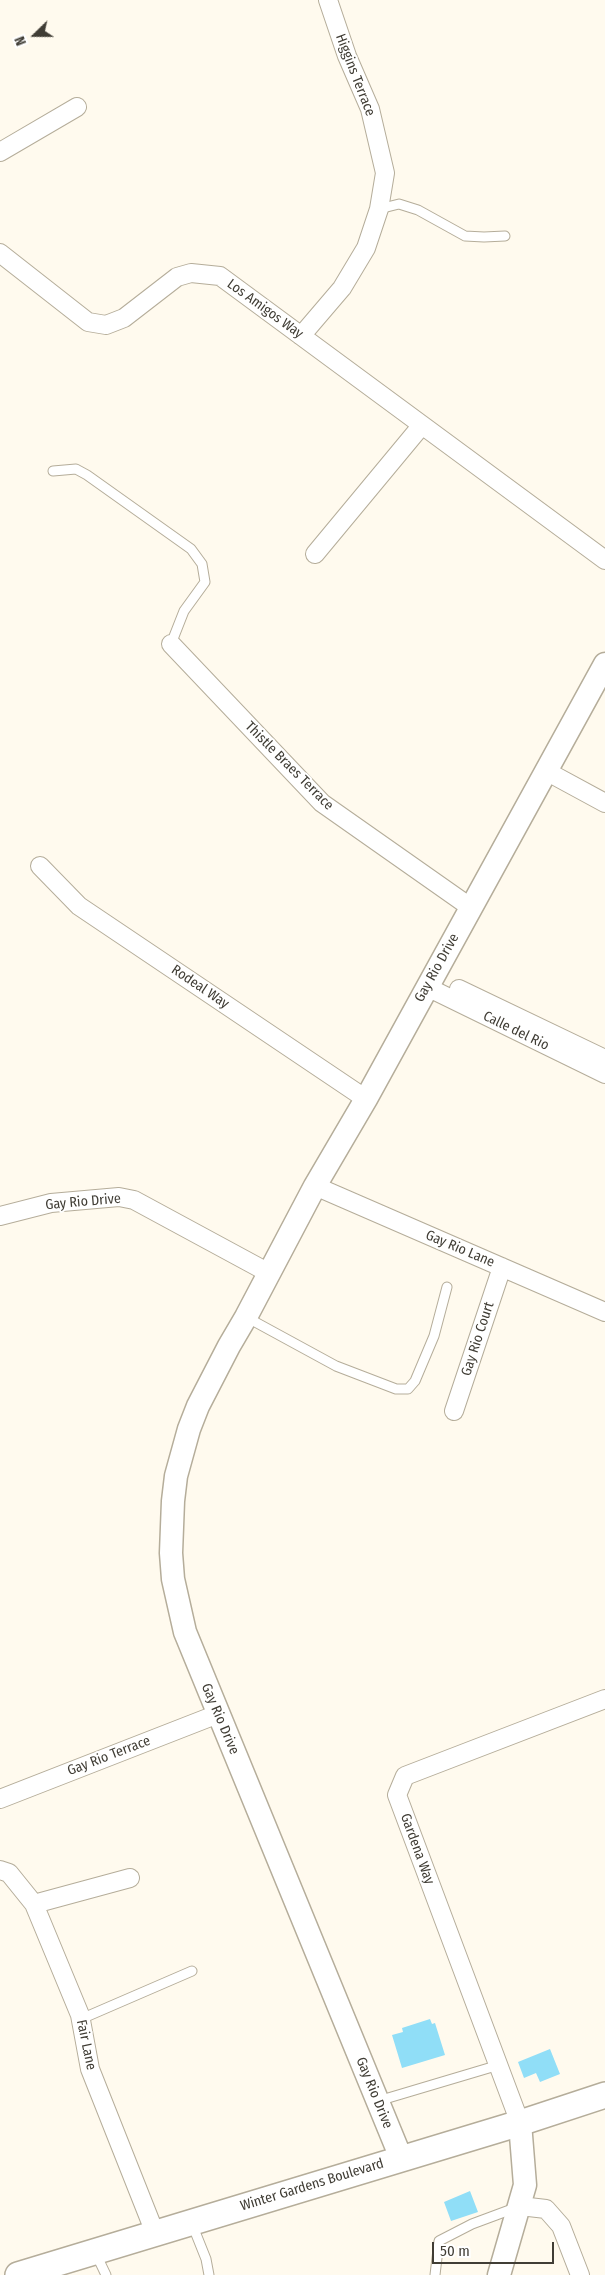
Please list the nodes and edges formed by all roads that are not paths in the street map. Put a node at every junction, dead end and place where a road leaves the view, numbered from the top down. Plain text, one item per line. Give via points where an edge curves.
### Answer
1 (328, 0) edge
2 (77, 106) dead end
3 (0, 152) edge
4 (379, 209) junction
5 (505, 236) dead end
6 (0, 253) edge
7 (301, 336) junction
8 (422, 425) junction
9 (53, 471) dead end
10 (315, 554) dead end
11 (605, 560) edge
12 (170, 644) joint
13 (605, 664) edge
14 (599, 689) edge
15 (546, 771) junction
16 (605, 803) edge
17 (40, 866) dead end
18 (470, 907) junction
19 (429, 982) junction
20 (605, 1059) edge
21 (605, 1074) edge
22 (366, 1098) junction
23 (315, 1186) junction
24 (0, 1216) edge
25 (502, 1267) junction
26 (269, 1274) junction
27 (447, 1287) dead end
28 (605, 1312) edge
29 (246, 1317) junction
30 (454, 1411) dead end
31 (605, 1699) edge
32 (218, 1714) junction
33 (0, 1799) edge
34 (0, 1870) edge
35 (130, 1878) dead end
36 (34, 1904) junction
37 (192, 1972) dead end
38 (81, 2019) junction
39 (499, 2065) junction
40 (605, 2095) edge
41 (378, 2101) junction
42 (520, 2123) junction
43 (401, 2158) junction
44 (520, 2206) junction
45 (191, 2222) junction
46 (155, 2233) junction
47 (95, 2251) junction
48 (18, 2275) edge
49 (106, 2275) edge
50 (209, 2275) edge
51 (435, 2275) edge
52 (500, 2275) edge
53 (580, 2275) edge

1 - 4 street, Higgins Terrace via 370,109 385,173
2 - 3 street
4 - 5 lane via 399,204 418,210 465,236
4 - 7 street, Higgins Terrace via 366,248 355,268
6 - 7 street, Los Amigos Way via 88,322 106,325 124,318 177,277 191,273 220,276
7 - 8 street, Los Amigos Way
8 - 10 street
8 - 11 street, Los Amigos Way
9 - 12 lane via 76,469 87,475 191,549 202,564 205,582 184,611
12 - 18 street, Thistle Braes Terrace via 322,803
13 - 14 street, Gay Rio Drive
14 - 15 street, Gay Rio Drive
15 - 16 street
15 - 18 street, Gay Rio Drive
17 - 22 street, Rodeal Way via 80,906
18 - 19 street, Gay Rio Drive
19 - 20 street
19 - 21 street, Calle del Rio
19 - 22 street, Gay Rio Drive
22 - 23 street, Gay Rio Drive
23 - 25 street, Gay Rio Lane
23 - 26 street, Gay Rio Drive
24 - 26 street, Gay Rio Drive via 51,1203 119,1197 134,1200
25 - 28 street, Gay Rio Lane
25 - 30 street, Gay Rio Court
26 - 29 street, Gay Rio Drive
27 - 29 lane via 434,1336 415,1381 408,1389 396,1389 336,1366
29 - 32 street, Gay Rio Drive via 198,1406 182,1452 173,1501 171,1552 178,1606 194,1658
31 - 39 street, Gardena Way via 405,1776 397,1795
32 - 33 street, Gay Rio Terrace
32 - 41 street, Gay Rio Drive
34 - 36 street, Fair Lane via 9,1873
35 - 36 street
36 - 38 street, Fair Lane
37 - 38 lane
38 - 46 street, Fair Lane via 90,2069
39 - 41 lane
39 - 42 street, Gardena Way
40 - 42 main road, Winter Gardens Boulevard
41 - 43 street, Gay Rio Drive
42 - 43 main road, Winter Gardens Boulevard
42 - 44 street via 525,2184
43 - 45 main road, Winter Gardens Boulevard
44 - 51 lane via 472,2224 439,2241
44 - 52 street
44 - 53 street via 546,2209 561,2226
45 - 46 main road, Winter Gardens Boulevard
45 - 50 lane
46 - 47 main road, Winter Gardens Boulevard
47 - 48 main road, Winter Gardens Boulevard
47 - 49 lane

